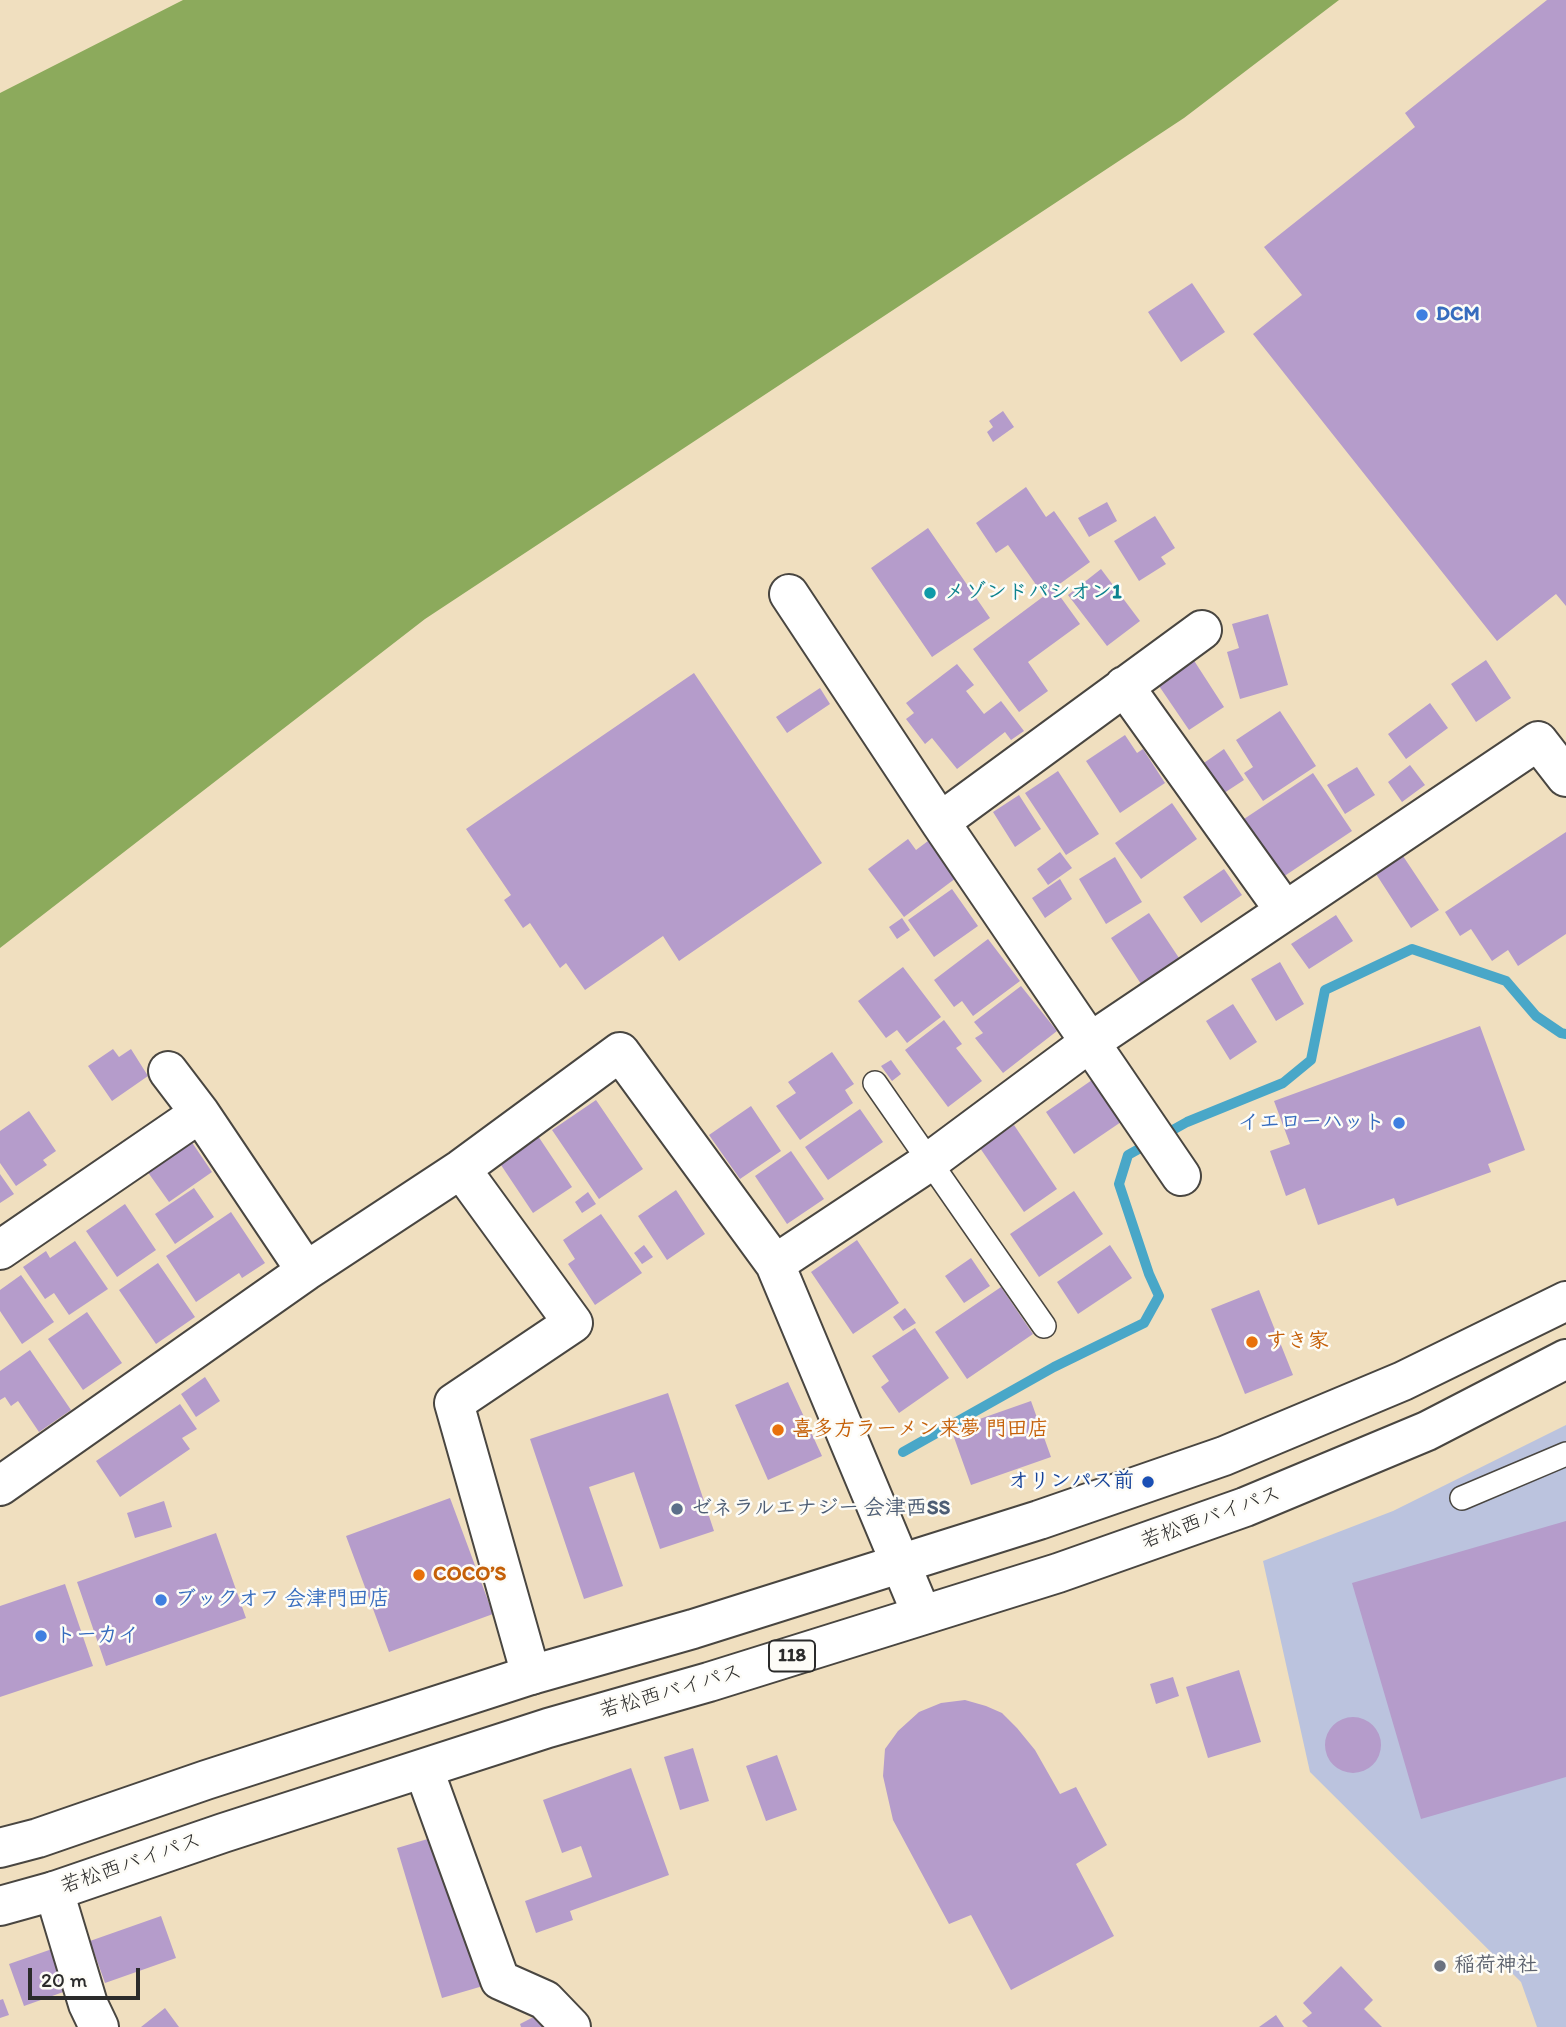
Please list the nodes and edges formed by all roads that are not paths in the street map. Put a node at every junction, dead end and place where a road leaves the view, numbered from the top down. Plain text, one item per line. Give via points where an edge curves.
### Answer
1 (789, 594) dead end
2 (1202, 630) dead end
3 (1124, 686) junction
4 (1566, 777) edge
5 (940, 822) junction
6 (1285, 911) junction
7 (1089, 1043) junction
8 (168, 1071) dead end
9 (875, 1083) dead end
10 (200, 1113) junction
11 (1164, 1151) dead end
12 (929, 1162) junction
13 (461, 1169) junction
14 (0, 1250) edge
15 (775, 1264) junction
16 (306, 1271) junction
17 (1566, 1301) edge
18 (1044, 1326) dead end
19 (1566, 1359) edge
20 (1566, 1454) edge
21 (0, 1486) edge
22 (1462, 1498) dead end
23 (899, 1564) junction
24 (922, 1615) junction
25 (531, 1675) junction
26 (424, 1770) junction
27 (0, 1848) edge
28 (54, 1891) junction
29 (0, 1906) edge
30 (99, 2027) edge
31 (571, 2027) edge

1 - 5 main road
2 - 3 main road
3 - 5 main road
3 - 6 main road
4 - 6 main road via 1538,741
5 - 7 main road
6 - 7 main road
7 - 11 main road
7 - 12 main road
8 - 10 main road
9 - 12 lane
10 - 14 main road
10 - 16 main road
12 - 15 main road
12 - 18 lane
13 - 15 main road via 620,1052
13 - 16 main road
13 - 25 main road via 573,1324 454,1403
15 - 23 main road
16 - 21 main road
17 - 23 main road via 1403,1381 1224,1456
19 - 24 main road, 若松西バイパス / 118 via 1427,1431 1245,1507
20 - 22 lane
23 - 24 main road
23 - 25 main road
24 - 26 main road, 若松西バイパス / 118
25 - 27 main road
26 - 28 main road, 若松西バイパス / 118
26 - 31 main road via 500,1980 545,2000
28 - 29 main road, 若松西バイパス / 118
28 - 30 main road

